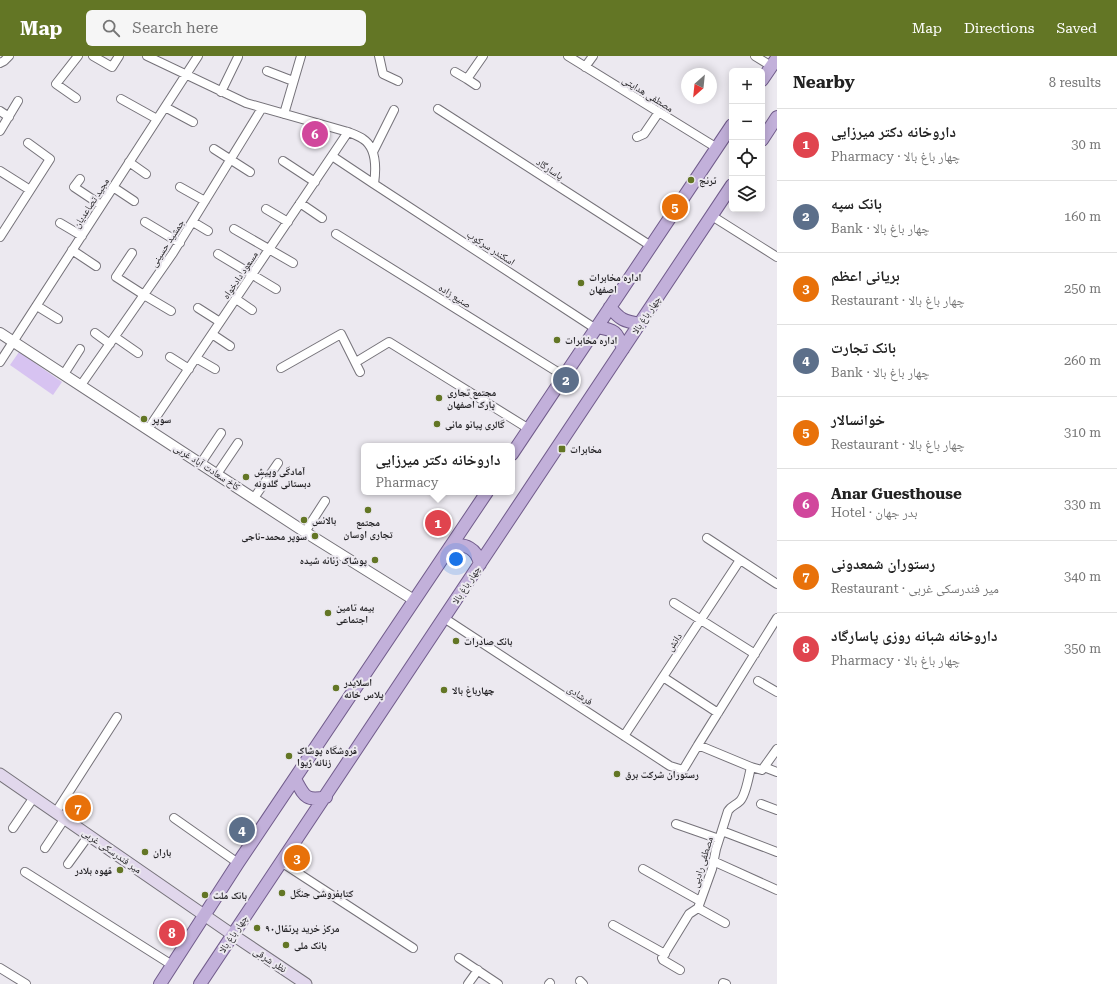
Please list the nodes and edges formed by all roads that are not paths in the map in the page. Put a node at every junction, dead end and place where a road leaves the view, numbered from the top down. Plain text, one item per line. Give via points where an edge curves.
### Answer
1 (8, 56) edge
2 (78, 56) edge
3 (93, 56) edge
4 (119, 56) edge
5 (147, 56) edge
6 (198, 56) edge
7 (301, 56) edge
8 (379, 56) edge
9 (483, 56) edge
10 (568, 56) edge
11 (593, 56) edge
12 (755, 56) edge
13 (238, 57) dead end
14 (774, 62) edge
15 (0, 63) edge
16 (585, 67) junction
17 (267, 71) dead end
18 (455, 72) dead end
19 (186, 75) junction
20 (765, 76) edge
21 (467, 79) junction
22 (294, 81) junction
23 (398, 81) dead end
24 (476, 85) dead end
25 (221, 92) junction
26 (76, 98) dead end
27 (121, 99) dead end
28 (18, 101) dead end
29 (165, 106) junction
30 (262, 108) junction
31 (438, 109) dead end
32 (394, 110) dead end
33 (0, 111) edge
34 (659, 112) junction
35 (284, 114) junction
36 (9, 117) junction
37 (157, 119) junction
38 (776, 120) edge
39 (193, 122) dead end
40 (729, 129) edge
41 (0, 131) edge
42 (348, 132) junction
43 (765, 136) edge
44 (637, 137) dead end
45 (28, 142) dead end
46 (716, 148) junction
47 (214, 149) dead end
48 (373, 152) junction
49 (332, 156) junction
50 (230, 160) junction
51 (283, 161) dead end
52 (129, 162) junction
53 (0, 171) edge
54 (250, 172) dead end
55 (146, 174) dead end
56 (80, 179) dead end
57 (315, 182) junction
58 (374, 184) junction
59 (113, 187) junction
60 (180, 187) dead end
61 (30, 190) junction
62 (729, 190) edge
63 (205, 201) junction
64 (134, 202) dead end
65 (300, 203) junction
66 (101, 205) junction
67 (266, 209) dead end
68 (712, 216) junction
69 (322, 218) dead end
70 (145, 222) dead end
71 (193, 222) junction
72 (288, 222) junction
73 (60, 223) dead end
74 (234, 229) dead end
75 (208, 231) dead end
76 (336, 234) dead end
77 (0, 236) edge
78 (82, 236) junction
79 (180, 243) junction
80 (651, 246) junction
81 (270, 249) junction
82 (72, 250) junction
83 (132, 253) dead end
84 (218, 254) dead end
85 (777, 257) edge
86 (293, 263) dead end
87 (96, 266) dead end
88 (252, 274) junction
89 (276, 289) dead end
90 (144, 295) junction
91 (236, 299) junction
92 (37, 306) junction
93 (610, 307) junction
94 (198, 308) dead end
95 (252, 310) dead end
96 (171, 311) dead end
97 (58, 319) dead end
98 (220, 322) junction
99 (640, 324) junction
100 (596, 328) junction
101 (0, 333) edge
102 (95, 333) dead end
103 (212, 334) junction
104 (112, 341) junction
105 (14, 342) junction
106 (230, 346) dead end
107 (80, 349) dead end
108 (623, 349) junction
109 (138, 352) dead end
110 (170, 357) dead end
111 (196, 358) junction
112 (0, 362) edge
113 (356, 362) junction
114 (281, 368) dead end
115 (189, 369) junction
116 (215, 369) dead end
117 (360, 372) dead end
118 (64, 374) junction
119 (564, 376) junction
120 (81, 385) junction
121 (148, 429) junction
122 (528, 429) junction
123 (221, 433) dead end
124 (238, 443) dead end
125 (515, 449) edge
126 (201, 463) junction
127 (278, 463) dead end
128 (217, 474) junction
129 (485, 495) edge
130 (254, 498) junction
131 (325, 501) dead end
132 (305, 532) junction
133 (707, 538) dead end
134 (450, 547) junction
135 (740, 560) junction
136 (480, 564) junction
137 (777, 584) edge
138 (414, 600) junction
139 (674, 603) dead end
140 (444, 618) junction
141 (777, 618) edge
142 (700, 620) junction
143 (755, 654) junction
144 (663, 677) junction
145 (758, 681) dead end
146 (777, 692) edge
147 (718, 713) junction
148 (117, 717) dead end
149 (624, 736) junction
150 (698, 745) junction
151 (777, 749) edge
152 (751, 767) junction
153 (764, 767) junction
154 (777, 772) edge
155 (0, 774) edge
156 (295, 779) junction
157 (34, 797) junction
158 (326, 797) junction
159 (761, 804) dead end
160 (777, 810) edge
161 (60, 815) junction
162 (174, 818) dead end
163 (676, 824) dead end
164 (13, 828) dead end
165 (89, 835) junction
166 (720, 835) junction
167 (45, 848) dead end
168 (777, 852) edge
169 (713, 861) junction
170 (281, 862) junction
171 (238, 863) junction
172 (68, 864) dead end
173 (643, 869) dead end
174 (25, 872) dead end
175 (777, 890) edge
176 (699, 904) junction
177 (204, 915) junction
178 (725, 923) dead end
179 (613, 925) dead end
180 (233, 935) junction
181 (413, 948) dead end
182 (663, 957) junction
183 (459, 958) dead end
184 (172, 965) junction
185 (0, 968) edge
186 (478, 970) junction
187 (680, 970) dead end
188 (26, 984) edge
189 (160, 984) edge
190 (200, 984) edge
191 (306, 984) edge
192 (468, 984) edge
193 (498, 984) edge

1 - 15 street
2 - 26 street via 56,84
3 - 4 street via 112,67
5 - 19 street
6 - 19 street, مجید تصاعدیان
7 - 22 street
8 - 23 street via 383,74
9 - 21 street
10 - 16 street, مصطفی هدایتی
11 - 16 street
12 - 14 street
13 - 25 street
14 - 20 main road
16 - 34 street, مصطفی هدایتی
17 - 22 street
18 - 21 street
19 - 25 street
19 - 29 street, مجید تصاعدیان
21 - 24 street
22 - 35 street
25 - 30 street
27 - 37 street
28 - 36 street
29 - 37 street, مجید تصاعدیان
29 - 39 street
30 - 35 street
30 - 50 street, جمشید حسینی
31 - 80 street, پاسارگاد
32 - 48 street
33 - 36 street
34 - 44 street via 644,134
34 - 46 street, مصطفی هدایتی
35 - 42 street
36 - 41 street
37 - 52 street, مجید تصاعدیان
38 - 43 main road
40 - 46 main road
42 - 48 street via 364,139
42 - 49 street, مسعود دادخواه
45 - 61 street via 50,159
46 - 80 main road
47 - 50 street
48 - 58 street via 376,167
49 - 57 street, مسعود دادخواه
49 - 58 street, اسکندر سرکوب
50 - 54 street
50 - 63 street, جمشید حسینی
51 - 57 street
52 - 55 street
52 - 59 street, مجید تصاعدیان
53 - 61 street
56 - 66 street via 74,187
57 - 65 street, مسعود دادخواه
58 - 100 street, اسکندر سرکوب
59 - 64 street
59 - 66 street, مجید تصاعدیان
60 - 63 street
61 - 77 street
62 - 68 main road, چهار باغ بالا
63 - 71 street, جمشید حسینی
65 - 69 street
65 - 72 street, مسعود دادخواه
66 - 78 street, مجید تصاعدیان
67 - 72 street
68 - 85 street
68 - 99 main road, چهار باغ بالا
70 - 79 street
71 - 75 street
71 - 79 street, جمشید حسینی
72 - 81 street, مسعود دادخواه
73 - 78 street
74 - 81 street
76 - 119 street, صنیع زاده
78 - 82 street, مجید تصاعدیان
79 - 90 street, جمشید حسینی
80 - 93 main road
81 - 86 street
81 - 88 street, مسعود دادخواه
82 - 87 street
82 - 92 street, مجید تصاعدیان
83 - 90 street via 116,277
84 - 88 street
88 - 89 street
88 - 91 street, مسعود دادخواه
90 - 96 street
90 - 104 street, جمشید حسینی
91 - 95 street
91 - 98 street, مسعود دادخواه
92 - 97 street
92 - 105 street, مجید تصاعدیان
93 - 99 main road via 618,317
93 - 100 main road
94 - 98 street
98 - 103 street, مسعود دادخواه
99 - 108 main road, چهار باغ بالا
100 - 108 main road via 610,329 618,335
100 - 119 main road
101 - 105 street, کاخ سعادت آباد غربی
102 - 104 street
103 - 106 street
103 - 111 street, مسعود دادخواه
104 - 109 street
104 - 120 street, جمشید حسینی
105 - 112 street, مجید تصاعدیان
105 - 118 street, کاخ سعادت آباد غربی
107 - 118 street
108 - 136 main road, چهار باغ بالا
110 - 115 street
111 - 115 street, مسعود دادخواه
111 - 116 street
113 - 114 street via 341,334
113 - 117 street
113 - 122 street via 389,342
115 - 121 street, مسعود دادخواه
118 - 120 street, کاخ سعادت آباد غربی
119 - 122 main road
120 - 121 street, کاخ سعادت آباد غربی
121 - 126 street, کاخ سعادت آباد غربی
122 - 125 main road
123 - 126 street
124 - 128 street
126 - 128 street, کاخ سعادت آباد غربی
127 - 130 street
128 - 130 street, کاخ سعادت آباد غربی
129 - 134 main road
130 - 132 street, کاخ سعادت آباد غربی
131 - 132 street
132 - 138 street, کاخ سعادت آباد غربی
133 - 135 street
134 - 136 main road via 460,545 470,548 477,554
134 - 138 main road
135 - 137 street
135 - 142 street, دانش
136 - 140 main road, چهار باغ بالا
138 - 156 main road
139 - 142 street
140 - 149 street, فرشادی
140 - 158 main road, چهار باغ بالا
141 - 143 street, فرشادی
142 - 143 street
142 - 144 street, دانش
143 - 147 street, فرشادی
144 - 147 street
144 - 149 street, دانش
145 - 146 street
147 - 150 street, فرشادی
148 - 161 street
149 - 150 street, فرشادی via 670,766 683,770
150 - 152 street
151 - 153 street
152 - 153 street via 762,770
152 - 166 street, مصطفی رادپی via 741,801 728,811
153 - 154 street
155 - 157 main road, میر فندرسکی غربی
156 - 158 main road via 303,794 314,800
156 - 171 main road
157 - 161 main road, میر فندرسکی غربی
157 - 164 street
158 - 170 main road, چهار باغ بالا
159 - 160 street
161 - 165 main road, میر فندرسکی غربی
161 - 167 street
162 - 171 street
163 - 166 street
165 - 172 street
165 - 177 main road, میر فندرسکی غربی
166 - 168 street
166 - 169 street, مصطفی رادپی
169 - 175 street
169 - 176 street, مصطفی رادپی
170 - 180 main road, چهار باغ بالا
170 - 181 street
171 - 177 main road
173 - 176 street
174 - 184 street
176 - 178 street
176 - 182 street, مصطفی رادپی via 689,914
177 - 180 main road, میر فندرسکی غربی
177 - 184 main road
179 - 182 street
180 - 190 main road, چهار باغ بالا
180 - 191 main road, نظر شرقی
182 - 187 street
183 - 186 street
184 - 189 main road
185 - 188 street
186 - 192 street
186 - 193 street

